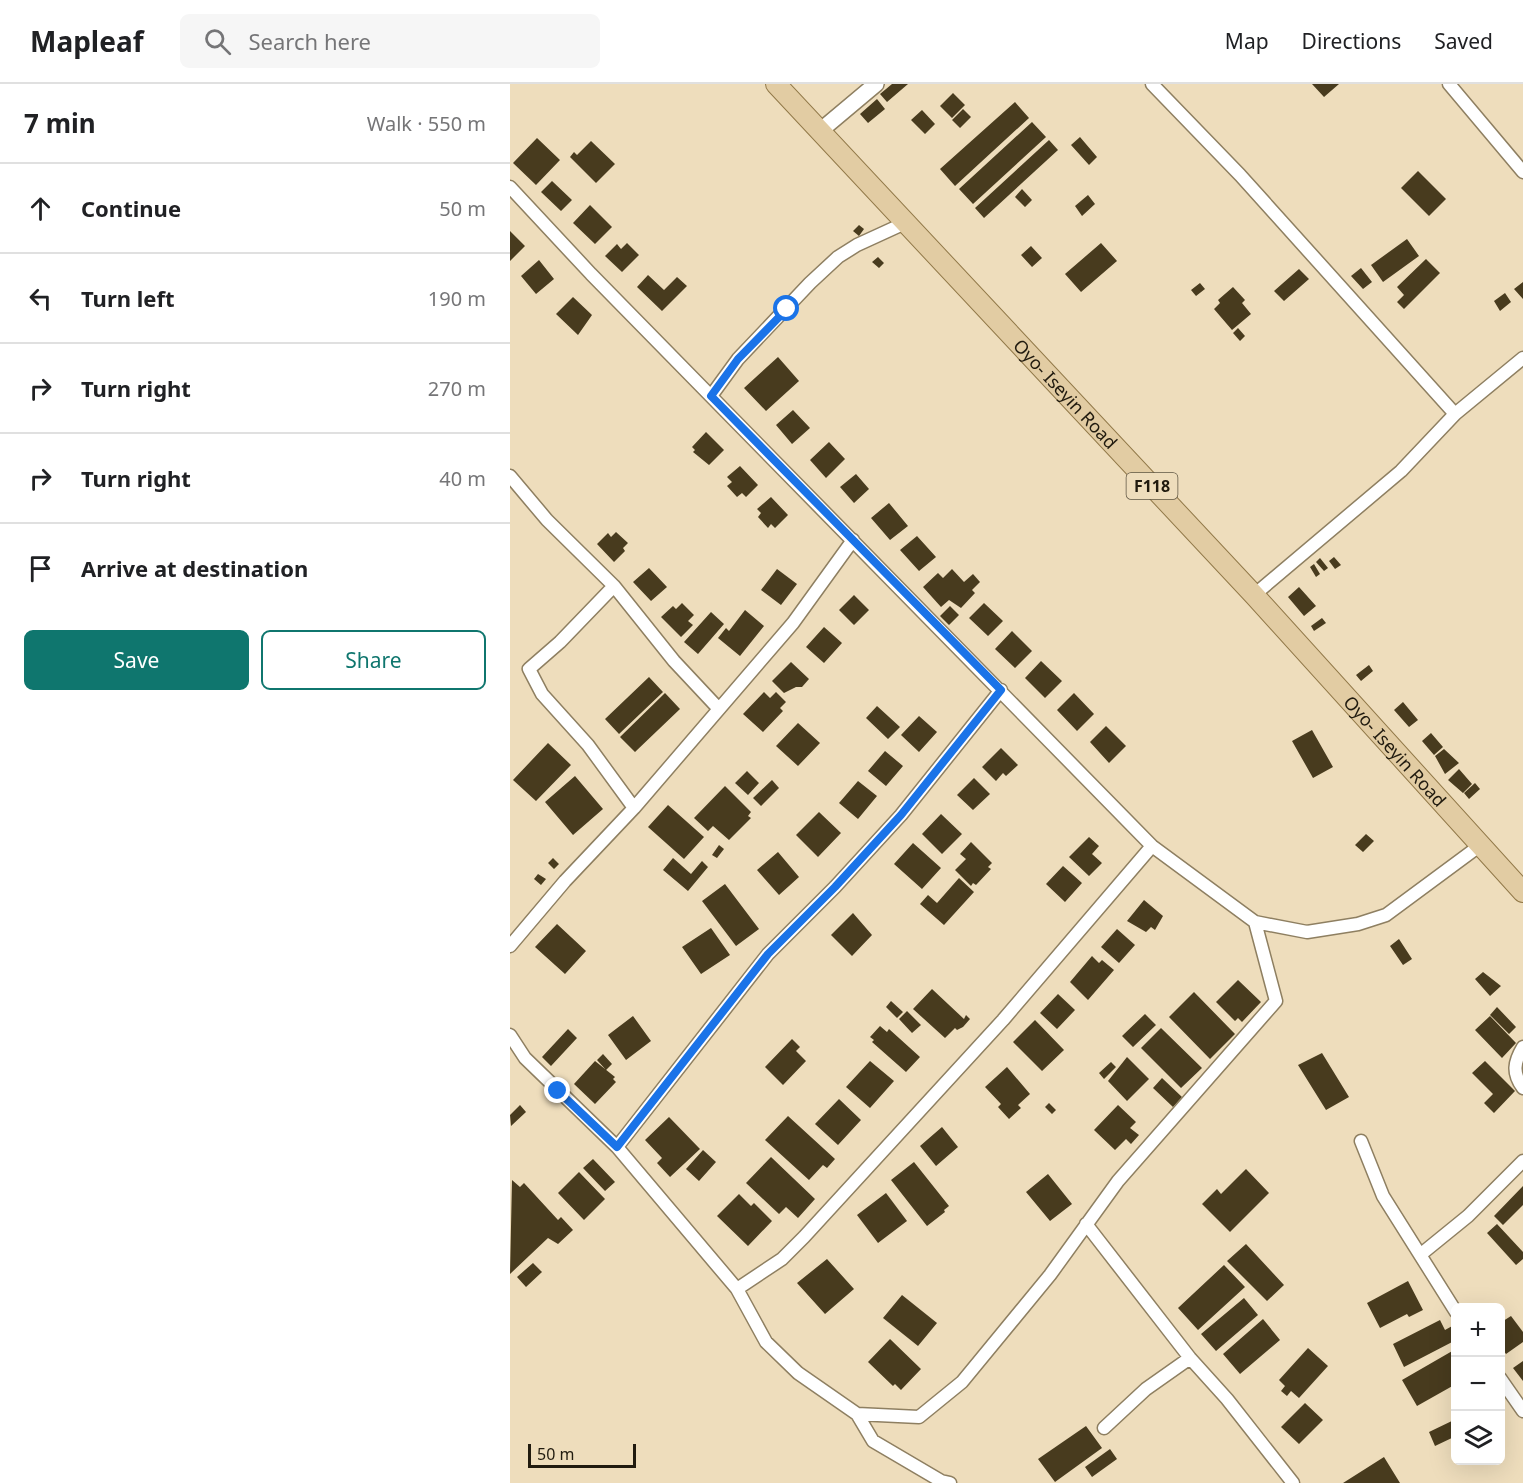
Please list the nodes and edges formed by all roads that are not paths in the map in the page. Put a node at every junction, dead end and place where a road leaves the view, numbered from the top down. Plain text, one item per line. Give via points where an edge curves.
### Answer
1 (776, 84) edge
2 (876, 84) edge
3 (1152, 84) edge
4 (1449, 84) edge
5 (820, 131) junction
6 (1523, 172) edge
7 (510, 187) edge
8 (905, 223) junction
9 (1523, 358) edge
10 (711, 396) junction
11 (1455, 414) junction
12 (510, 476) edge
13 (854, 540) junction
14 (614, 586) junction
15 (1254, 595) junction
16 (1001, 690) junction
17 (718, 708) junction
18 (634, 808) junction
19 (1482, 844) junction
20 (1152, 846) junction
21 (1523, 892) edge
22 (1254, 922) junction
23 (510, 946) edge
24 (510, 1035) edge
25 (1523, 1047) edge
26 (1523, 1088) edge
27 (1361, 1141) dead end
28 (617, 1147) junction
29 (1523, 1161) edge
30 (1086, 1224) junction
31 (1420, 1255) junction
32 (737, 1289) junction
33 (1451, 1305) edge
34 (1190, 1358) junction
35 (1505, 1385) edge
36 (1523, 1411) edge
37 (857, 1414) junction
38 (1104, 1428) dead end
39 (950, 1483) edge
40 (1293, 1483) edge

1 - 5 main road, Oyo- Iseyin Road / F118
2 - 5 street
3 - 11 street via 1240,175
4 - 6 street
5 - 8 main road, Oyo- Iseyin Road / F118
7 - 10 street
8 - 10 street via 838,257 738,359
8 - 15 main road, Oyo- Iseyin Road / F118
9 - 11 street
10 - 13 street
11 - 15 street via 1401,471
12 - 14 street via 547,520
13 - 16 street
13 - 17 street via 793,623
14 - 17 street
14 - 18 street via 529,669 542,693 588,745
15 - 19 main road, Oyo- Iseyin Road / F118
16 - 20 street
16 - 28 street via 901,815 768,954
17 - 18 street
18 - 23 street
19 - 21 main road, Oyo- Iseyin Road / F118
19 - 22 street via 1386,915 1371,921 1307,932
20 - 22 street
20 - 32 street via 1003,1020 804,1237 782,1259
22 - 30 street via 1276,1001 1118,1181
24 - 28 street via 525,1058
25 - 26 street via 1515,1064 1516,1078
27 - 31 street via 1383,1196
28 - 32 street
29 - 31 street via 1468,1216
30 - 34 street
30 - 37 street via 1050,1275 962,1382 919,1418
31 - 33 street
32 - 37 street via 766,1342 798,1373
34 - 38 street via 1146,1389
34 - 40 street
35 - 36 street
37 - 39 street via 873,1441

